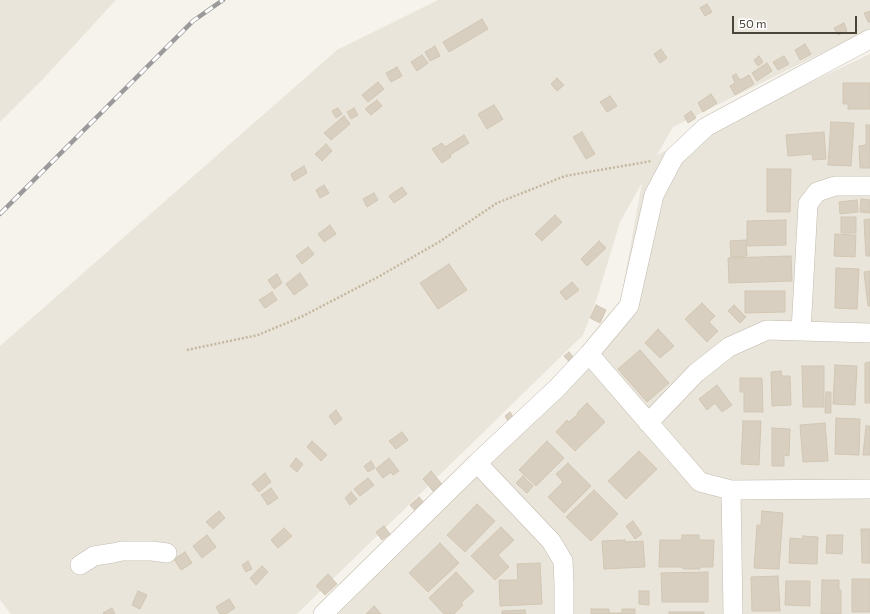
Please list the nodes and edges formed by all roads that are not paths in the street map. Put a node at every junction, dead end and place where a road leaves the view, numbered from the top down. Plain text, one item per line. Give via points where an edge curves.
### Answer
1 (870, 39) edge
2 (870, 186) edge
3 (801, 331) junction
4 (870, 333) edge
5 (589, 354) junction
6 (648, 423) junction
7 (476, 463) junction
8 (870, 489) edge
9 (731, 490) junction
10 (167, 553) dead end
11 (80, 565) dead end
12 (323, 614) edge
13 (564, 614) edge
14 (733, 614) edge

1 - 5 street via 706,127 674,158 654,195 629,306
2 - 3 street via 835,186 817,192 808,204
3 - 4 street
3 - 6 street via 767,330 729,347 696,373
5 - 6 street
5 - 7 street via 557,388
6 - 9 street via 700,482
7 - 12 street
7 - 13 street via 551,541 562,561
8 - 9 street
9 - 14 street
10 - 11 street via 122,551 94,556

